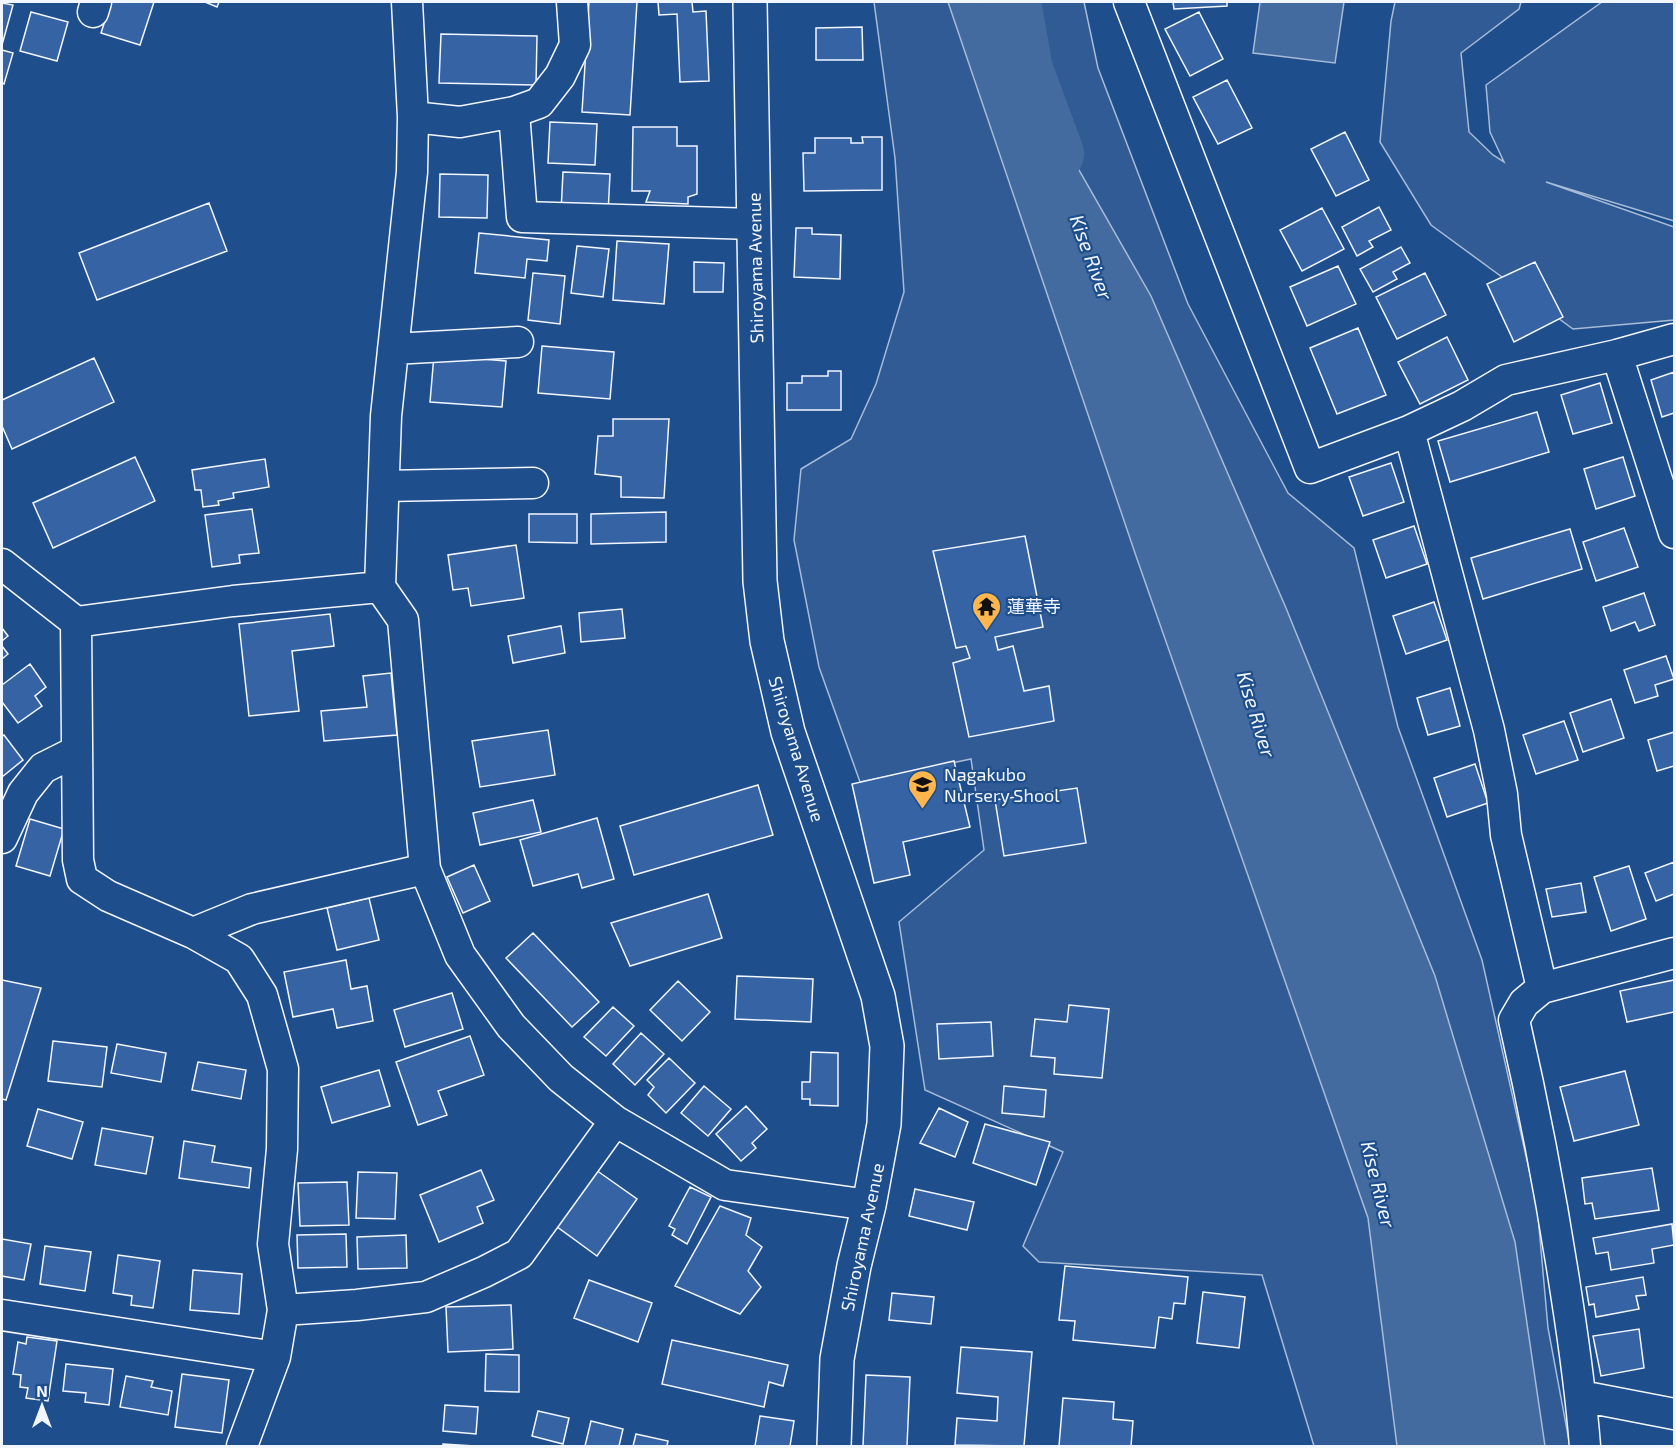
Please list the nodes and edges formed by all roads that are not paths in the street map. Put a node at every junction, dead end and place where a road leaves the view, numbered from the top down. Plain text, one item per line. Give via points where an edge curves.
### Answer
1 (407, 2) edge
2 (572, 2) edge
3 (750, 2) edge
4 (1129, 2) edge
5 (514, 112) junction
6 (413, 117) junction
7 (754, 224) junction
8 (1674, 339) edge
9 (518, 342) dead end
10 (393, 349) junction
11 (1617, 355) junction
12 (1409, 431) junction
13 (532, 483) dead end
14 (384, 486) junction
15 (1674, 533) edge
16 (2, 564) edge
17 (380, 587) junction
18 (76, 622) junction
19 (77, 751) junction
20 (2, 838) edge
21 (425, 869) junction
22 (193, 933) junction
23 (1674, 953) edge
24 (1542, 988) junction
25 (615, 1121) junction
26 (869, 1205) junction
27 (283, 1310) junction
28 (2, 1315) edge
29 (275, 1357) junction
30 (1581, 1396) junction
31 (1674, 1414) edge
32 (242, 1446) edge
33 (834, 1446) edge
34 (1585, 1446) edge

1 - 6 street
2 - 5 street via 575,45 560,76 538,103
3 - 7 street, Shiroyama Avenue
4 - 12 street via 1310,468
5 - 6 street via 460,122
5 - 7 street via 522,217
6 - 10 street via 412,172
7 - 26 street, Shiroyama Avenue via 760,581 767,641 788,732 878,996 887,1046 884,1124
8 - 11 street
9 - 10 street
10 - 14 street
11 - 12 street via 1506,380
11 - 15 street
12 - 24 street via 1489,730 1506,835
13 - 14 street
14 - 17 street
16 - 18 street
17 - 18 street
17 - 21 street via 403,620
18 - 19 street
19 - 20 street via 43,768 23,793
19 - 22 street via 78,860 82,879 108,896
21 - 22 street via 252,909
21 - 25 street via 460,955 511,1026 561,1078
22 - 27 street via 239,959 262,995 283,1069 282,1149 273,1244
23 - 24 street
24 - 30 street via 1524,1003 1514,1020 1554,1214
25 - 26 street via 725,1185
25 - 27 street via 519,1254 426,1297
26 - 33 street, Shiroyama Avenue via 837,1359
27 - 29 street
28 - 29 street
29 - 32 street
30 - 31 street
30 - 34 street

